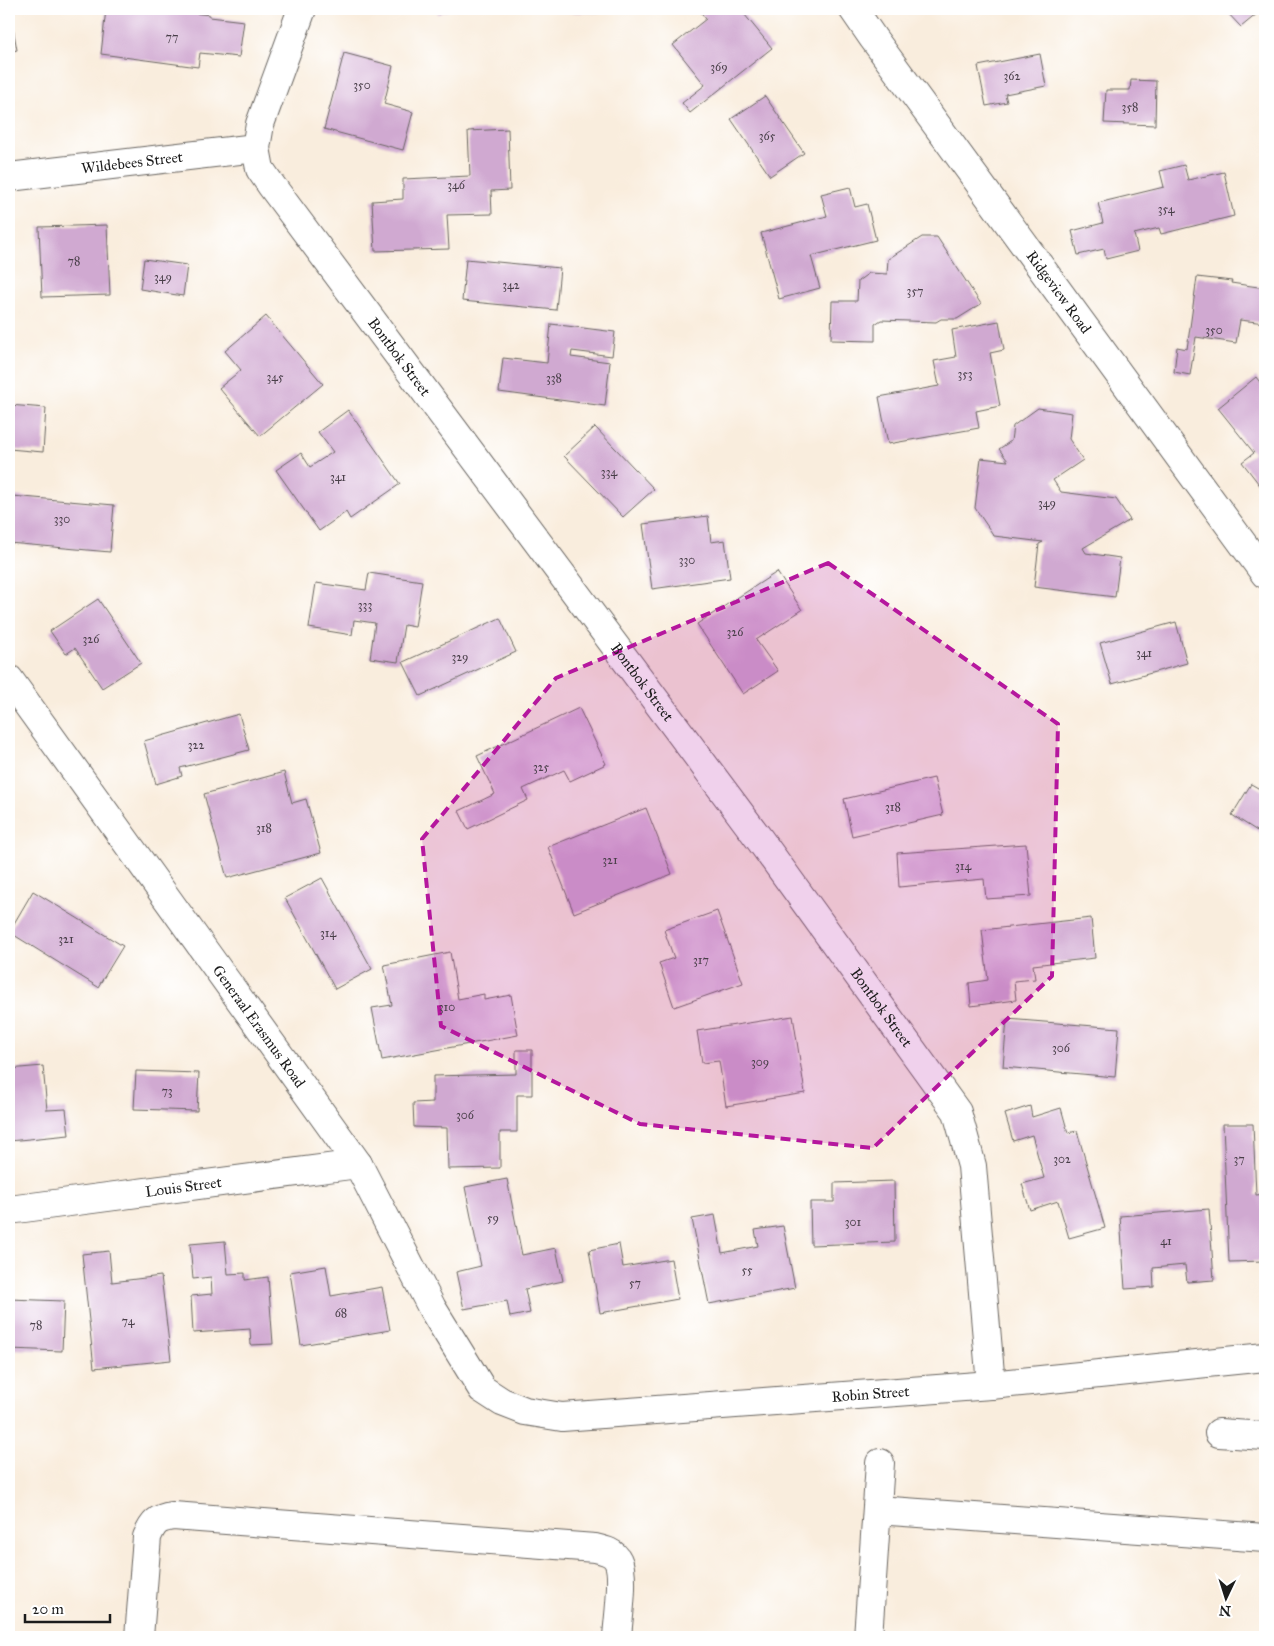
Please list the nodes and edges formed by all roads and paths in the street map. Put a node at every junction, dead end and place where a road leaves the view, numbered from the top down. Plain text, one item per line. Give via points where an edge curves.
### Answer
1 (302, 9) edge
2 (853, 9) edge
3 (256, 148) junction
4 (9, 177) edge
5 (1265, 574) edge
6 (9, 679) edge
7 (358, 1164) junction
8 (9, 1210) edge
9 (1265, 1357) edge
10 (991, 1384) junction
11 (482, 1389) joint
12 (1219, 1433) dead end
13 (1265, 1436) edge
14 (880, 1463) dead end
15 (877, 1510) junction
16 (1265, 1538) edge
17 (139, 1637) edge
18 (617, 1637) edge
19 (868, 1637) edge

1 - 3 street, Bontbok Street via 260,124
2 - 5 street, Ridgeview Road
3 - 4 street, Wildebees Street
3 - 10 street, Bontbok Street via 260,169 271,186 754,832 957,1112 972,1166
6 - 7 street, Generaal Erasmus Road
7 - 8 street, Louis Street
7 - 11 street, Generaal Erasmus Road via 432,1308
9 - 10 street, Robin Street
10 - 11 street, Robin Street via 562,1417 525,1411
12 - 13 street
14 - 15 street
15 - 16 street
15 - 19 street
17 - 18 street via 147,1537 152,1525 173,1516 609,1551 618,1560 621,1572

